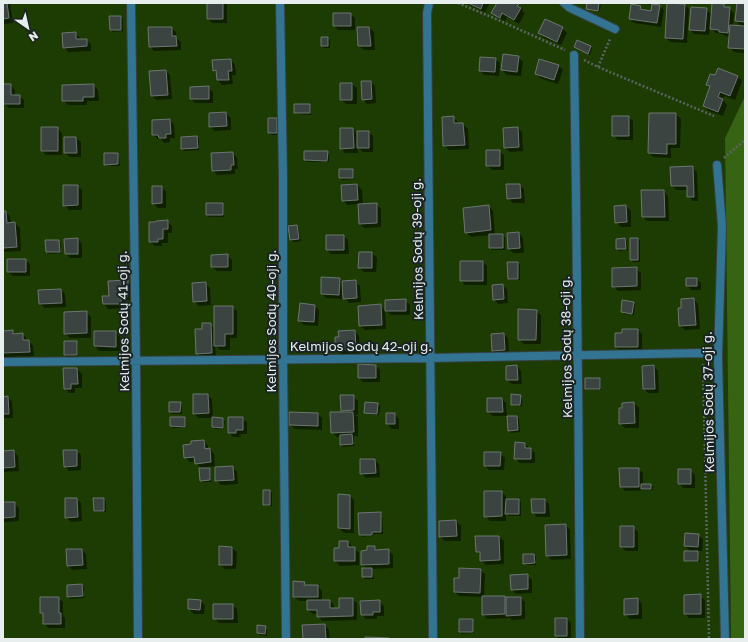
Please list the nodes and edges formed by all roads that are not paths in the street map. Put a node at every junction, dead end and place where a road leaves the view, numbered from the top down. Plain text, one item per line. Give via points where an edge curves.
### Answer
1 (131, 3) edge
2 (280, 3) edge
3 (429, 3) edge
4 (564, 3) edge
5 (615, 29) road end
6 (574, 55) dead end
7 (717, 165) road end
8 (579, 356) junction
9 (718, 357) junction
10 (430, 358) junction
11 (283, 359) junction
12 (136, 361) junction
13 (3, 362) edge
14 (138, 639) edge
15 (286, 639) edge
16 (433, 639) edge
17 (580, 639) edge
18 (725, 639) edge

1 - 12 street, Kelmijos Sodų 41-oji g.
2 - 11 street, Kelmijos Sodų 40-oji g.
3 - 10 street, Kelmijos Sodų 39-oji g. via 427,13
4 - 5 street
6 - 8 street, Kelmijos Sodų 38-oji g.
7 - 9 street, Kelmijos Sodų 37-oji g. via 722,226
8 - 9 street, Kelmijos Sodų 42-oji g. via 703,353
8 - 10 street, Kelmijos Sodų 42-oji g.
8 - 17 street, Kelmijos Sodų 38-oji g.
9 - 18 street, Kelmijos Sodų 37-oji g.
10 - 11 street, Kelmijos Sodų 42-oji g.
10 - 16 street, Kelmijos Sodų 39-oji g.
11 - 12 street, Kelmijos Sodų 42-oji g.
11 - 15 street, Kelmijos Sodų 40-oji g.
12 - 13 street, Kelmijos Sodų 42-oji g.
12 - 14 street, Kelmijos Sodų 41-oji g.

